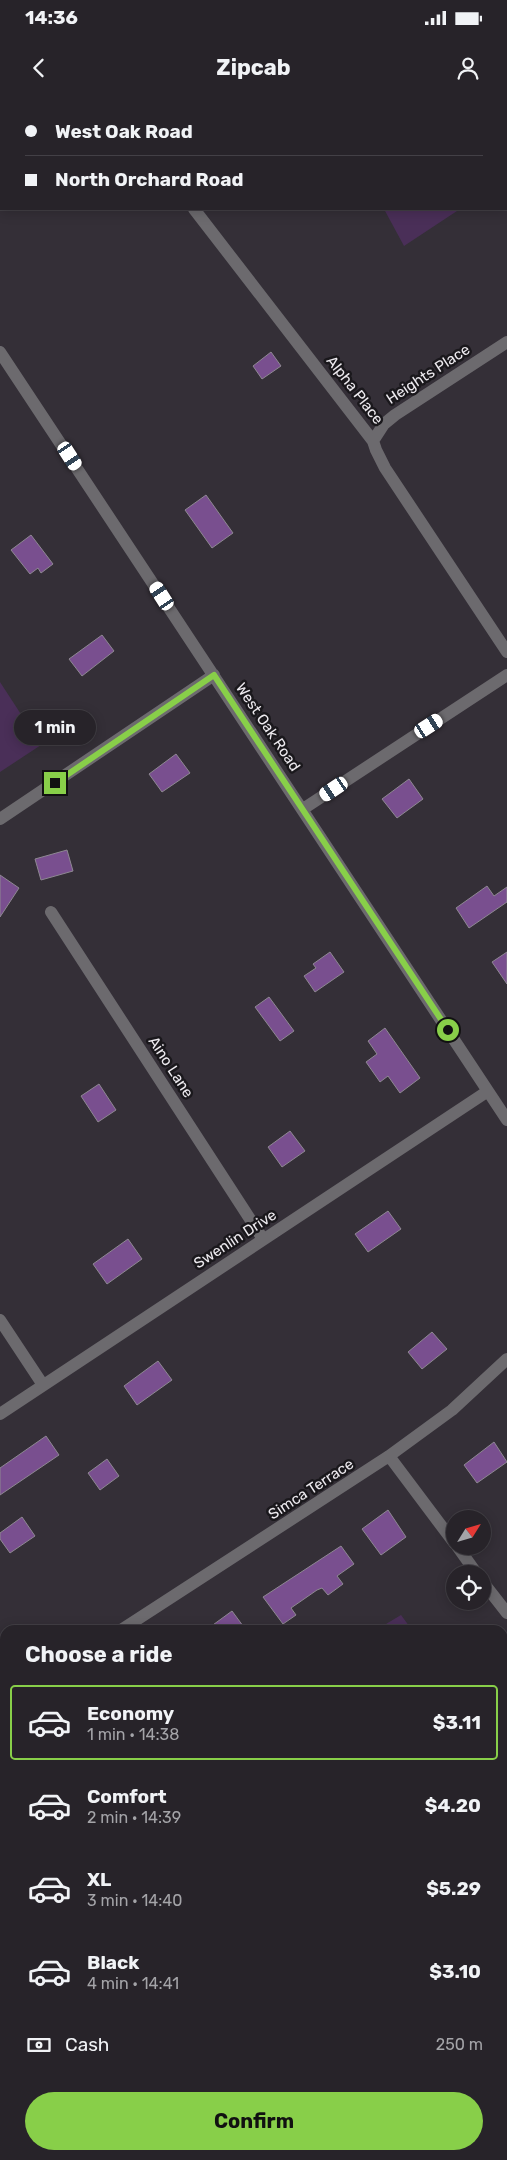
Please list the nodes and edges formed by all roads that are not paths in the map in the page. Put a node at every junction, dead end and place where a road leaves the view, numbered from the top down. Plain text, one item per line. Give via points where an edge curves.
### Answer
1 (195, 210) edge
2 (507, 342) edge
3 (0, 352) edge
4 (373, 440) junction
5 (507, 652) edge
6 (214, 675) junction
7 (507, 675) edge
8 (303, 809) junction
9 (0, 819) edge
10 (51, 912) dead end
11 (488, 1092) junction
12 (507, 1120) edge
13 (263, 1239) junction
14 (0, 1320) edge
15 (507, 1359) edge
16 (43, 1385) junction
17 (0, 1414) edge
18 (389, 1456) junction
19 (446, 1532) edge
20 (491, 1593) edge
21 (507, 1613) edge
22 (129, 1625) edge

1 - 4 street, Alpha Place
2 - 4 street, Heights Place via 395,415
3 - 6 street, West Oak Road
4 - 5 street, Alpha Place via 385,468
6 - 8 street, West Oak Road
6 - 9 street
7 - 8 street
8 - 11 street, West Oak Road
10 - 13 street, Aino Lane
11 - 12 street, West Oak Road
11 - 13 street, Swenlin Drive
13 - 16 street, Swenlin Drive
14 - 16 street
15 - 18 street, Simca Terrace via 452,1410
16 - 17 street, Swenlin Drive
18 - 19 street
18 - 22 street, Simca Terrace
20 - 21 street

